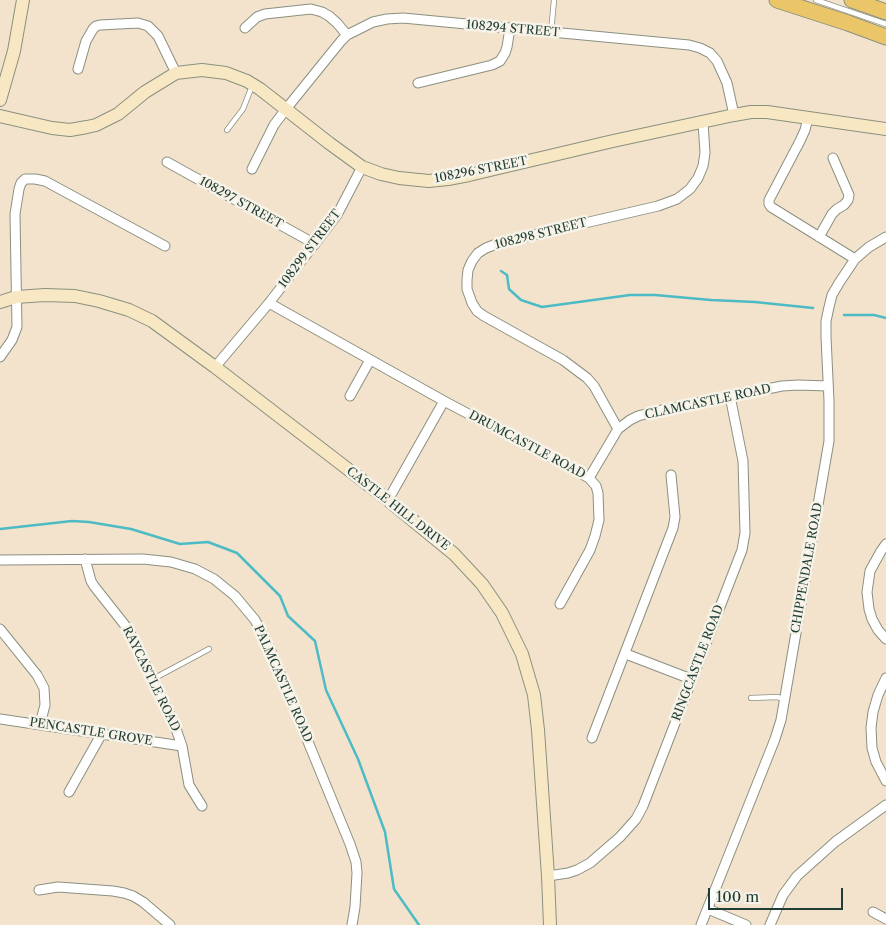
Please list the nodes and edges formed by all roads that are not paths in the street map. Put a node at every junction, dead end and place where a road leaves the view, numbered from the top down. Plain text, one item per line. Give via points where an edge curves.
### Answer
1 (23, 0) edge
2 (554, 0) edge
3 (778, 0) edge
4 (816, 0) edge
5 (852, 0) edge
6 (886, 12) edge
7 (886, 24) edge
8 (246, 28) dead end
9 (510, 28) junction
10 (551, 32) junction
11 (347, 35) junction
12 (886, 37) edge
13 (78, 70) dead end
14 (176, 73) junction
15 (418, 83) dead end
16 (253, 85) junction
17 (0, 100) edge
18 (286, 109) junction
19 (734, 115) junction
20 (0, 116) edge
21 (808, 118) junction
22 (703, 122) junction
23 (886, 128) edge
24 (227, 130) dead end
25 (833, 158) dead end
26 (167, 162) dead end
27 (362, 167) junction
28 (252, 169) dead end
29 (820, 237) junction
30 (886, 237) edge
31 (315, 244) junction
32 (165, 246) dead end
33 (855, 259) junction
34 (16, 297) junction
35 (0, 302) edge
36 (268, 303) junction
37 (0, 357) edge
38 (370, 360) junction
39 (215, 368) junction
40 (828, 386) junction
41 (350, 396) dead end
42 (730, 396) junction
43 (444, 401) junction
44 (618, 429) junction
45 (671, 475) dead end
46 (589, 478) junction
47 (388, 500) junction
48 (886, 544) edge
49 (85, 559) junction
50 (0, 560) edge
51 (560, 604) dead end
52 (0, 629) edge
53 (886, 639) edge
54 (209, 649) dead end
55 (626, 654) junction
56 (886, 678) edge
57 (153, 679) junction
58 (692, 679) junction
59 (751, 698) dead end
60 (785, 699) junction
61 (0, 719) edge
62 (40, 724) junction
63 (101, 735) junction
64 (592, 738) dead end
65 (182, 746) junction
66 (886, 781) edge
67 (69, 792) dead end
68 (886, 805) edge
69 (202, 806) dead end
70 (548, 876) junction
71 (39, 890) dead end
72 (708, 909) junction
73 (873, 912) dead end
74 (886, 919) edge
75 (170, 925) edge
76 (352, 925) edge
77 (550, 925) edge
78 (701, 925) edge
79 (746, 925) edge
80 (770, 925) edge

1 - 17 street via 14,51
2 - 10 lane
3 - 12 main road
4 - 7 lane
5 - 6 main road
8 - 11 street via 265,14 311,9 329,16
9 - 10 street, 108294 STREET
9 - 11 street, 108294 STREET via 387,18
9 - 15 street via 505,54 500,61
10 - 19 street, 108294 STREET via 700,48 710,53 723,71
11 - 18 street, 108294 STREET
13 - 14 street via 86,40 96,26 138,23 148,26 158,36
14 - 16 street, 108296 STREET via 202,70 226,73
14 - 20 street, 108296 STREET via 144,92 118,114 96,125 70,130
16 - 18 street, 108296 STREET
16 - 24 lane
18 - 27 street, 108296 STREET
18 - 28 street, 108294 STREET via 274,125
19 - 21 street, 108296 STREET via 767,112
19 - 22 street, 108296 STREET
21 - 23 street, 108296 STREET
21 - 29 street via 769,204
22 - 27 street, 108296 STREET via 448,179 399,178
22 - 44 street, 108298 STREET via 706,153 703,166 690,189 677,199 486,248 472,261 468,270 467,289 477,311 588,378
25 - 29 street via 849,195 844,205 832,214
26 - 31 street, 108297 STREET
27 - 31 street, 108299 STREET via 337,215
29 - 33 street
30 - 33 street, CHIPPENDALE ROAD
31 - 36 street, 108299 STREET
32 - 34 street via 45,181 26,179 19,189 15,214
33 - 40 street, CHIPPENDALE ROAD via 832,296 826,321
34 - 35 street, CASTLE HILL DRIVE
34 - 37 street via 17,327
34 - 39 street, CASTLE HILL DRIVE via 75,296 129,310 152,321
36 - 38 street, DRUMCASTLE ROAD
36 - 39 street
38 - 41 street
38 - 43 street, DRUMCASTLE ROAD
39 - 47 street, CASTLE HILL DRIVE
40 - 42 street, CLAMCASTLE ROAD via 782,386
40 - 60 street, CHIPPENDALE ROAD via 828,452
42 - 44 street, CLAMCASTLE ROAD via 638,416
42 - 58 street, RINGCASTLE ROAD via 743,461 745,533 742,550
43 - 46 street, DRUMCASTLE ROAD
43 - 47 street
44 - 46 street, CLAMCASTLE ROAD
45 - 55 street via 673,528
46 - 51 street, DRUMCASTLE ROAD via 598,493 599,520 590,550
47 - 70 street, CASTLE HILL DRIVE via 454,554 482,584 502,613 522,654 534,695
48 - 53 street via 870,571 867,592 872,619
49 - 50 street, PALMCASTLE ROAD
49 - 57 street, RAYCASTLE ROAD via 91,581 128,629
49 - 76 street, PALMCASTLE ROAD via 143,559 195,569 234,596 255,620 274,658 356,862
52 - 62 street via 44,688 45,705
54 - 57 lane
55 - 58 street
55 - 64 street
56 - 66 street via 878,695 871,728 872,748
57 - 65 street, RAYCASTLE ROAD
58 - 70 street, RINGCASTLE ROAD via 636,819 590,863 568,873
59 - 60 lane
60 - 72 street, CHIPPENDALE ROAD via 779,729
61 - 62 street, PENCASTLE GROVE
62 - 63 street, PENCASTLE GROVE
63 - 65 street, PENCASTLE GROVE
63 - 67 street
65 - 69 street, RAYCASTLE ROAD via 190,785
68 - 80 street via 797,876
70 - 77 street, CASTLE HILL DRIVE
71 - 75 street via 58,887 113,891 133,896
72 - 78 street, CHIPPENDALE ROAD
72 - 79 street
73 - 74 street

